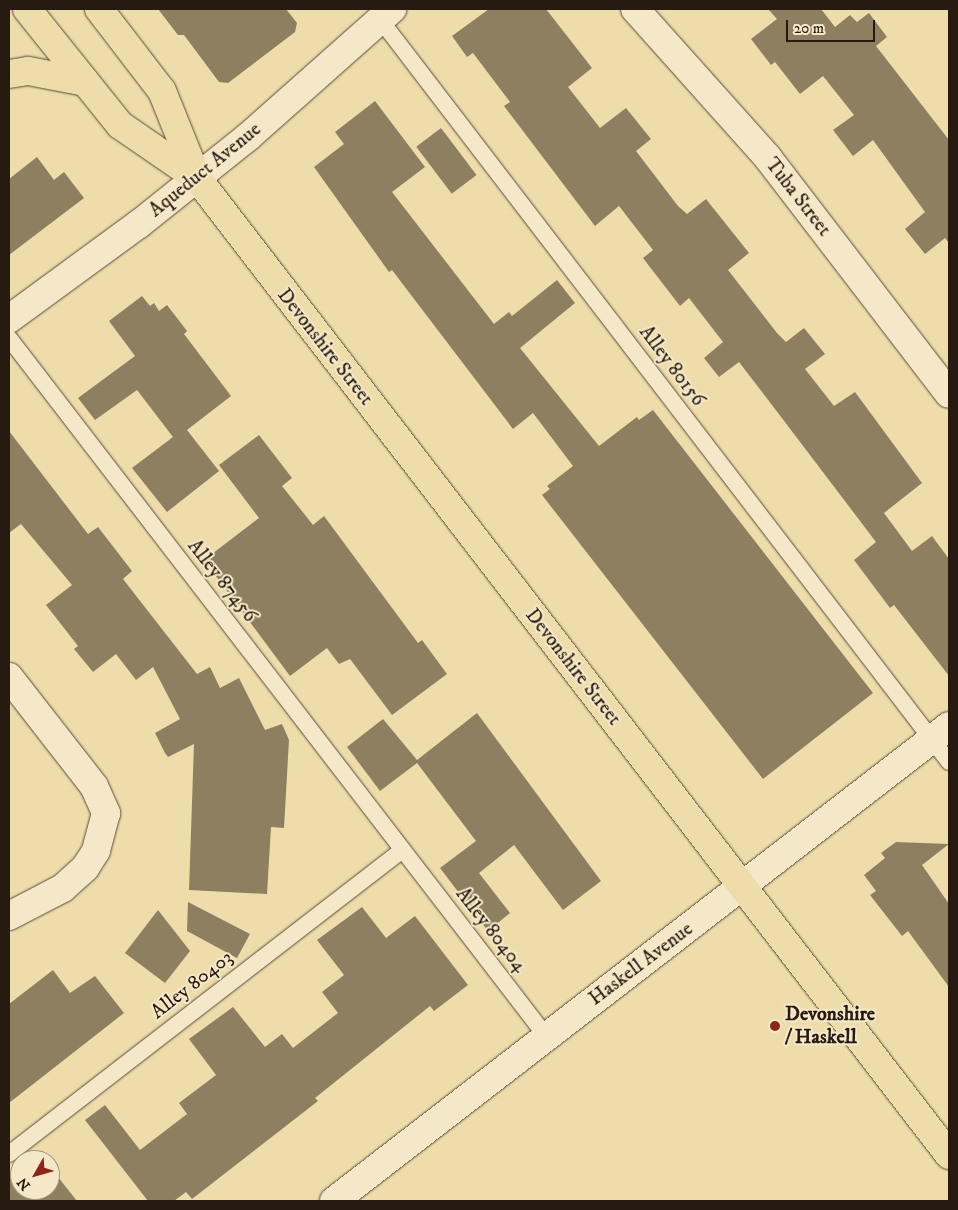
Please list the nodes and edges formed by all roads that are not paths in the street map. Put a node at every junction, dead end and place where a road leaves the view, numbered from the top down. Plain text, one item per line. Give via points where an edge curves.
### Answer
1 (27, 9) edge
2 (100, 9) edge
3 (635, 9) edge
4 (386, 13) edge
5 (9, 74) edge
6 (85, 82) junction
7 (197, 178) junction
8 (9, 318) edge
9 (9, 338) edge
10 (949, 394) edge
11 (9, 678) edge
12 (941, 733) edge
13 (949, 762) edge
14 (402, 850) junction
15 (742, 884) junction
16 (9, 916) edge
17 (546, 1036) junction
18 (9, 1154) edge
19 (949, 1155) edge
20 (334, 1201) edge

1 - 6 main road, Devonshire Street
2 - 7 main road, Devonshire Street via 162,91
3 - 10 street, Tuba Street via 768,158
4 - 7 street, Aqueduct Avenue via 248,137
4 - 12 lane, Alley 80156
5 - 6 main road via 28,70
6 - 7 main road, Devonshire Street via 120,125
7 - 8 street, Aqueduct Avenue
7 - 15 main road, Devonshire Street
9 - 14 lane, Alley 87456
11 - 16 street via 94,786 106,813 96,851 85,868 63,888
12 - 13 lane, Alley 80156
12 - 15 street, Haskell Avenue
14 - 17 lane, Alley 80404
14 - 18 lane, Alley 80403
15 - 17 street, Haskell Avenue
15 - 19 main road, Devonshire Street
17 - 20 street, Haskell Avenue

